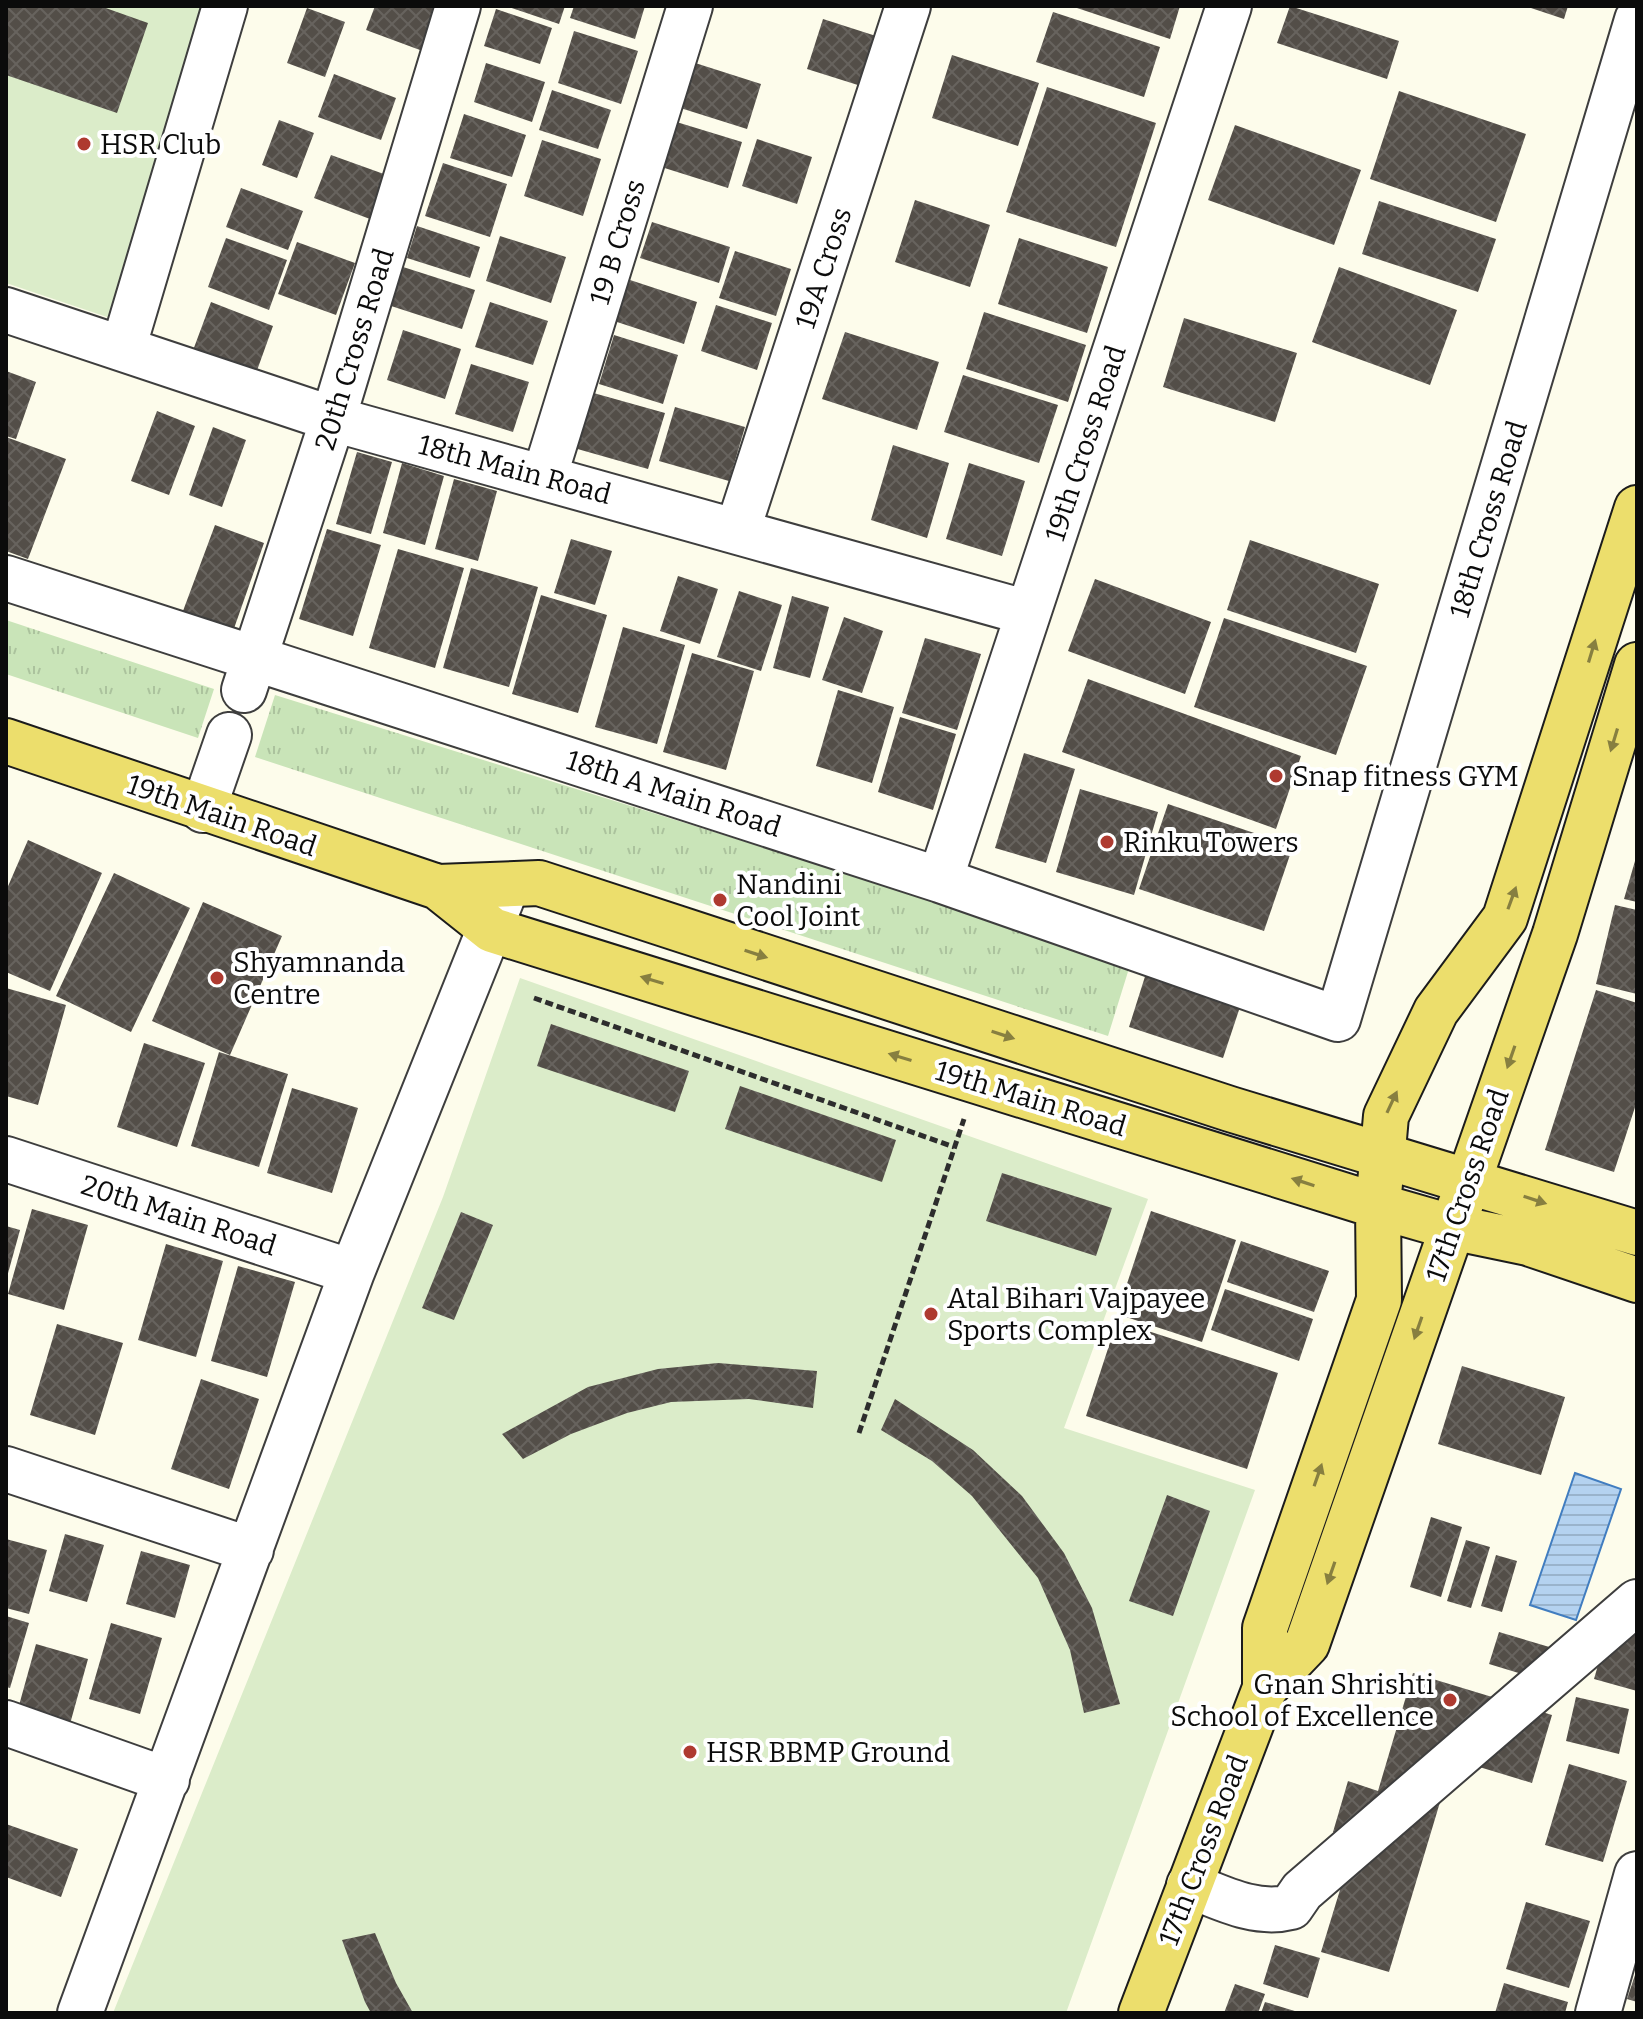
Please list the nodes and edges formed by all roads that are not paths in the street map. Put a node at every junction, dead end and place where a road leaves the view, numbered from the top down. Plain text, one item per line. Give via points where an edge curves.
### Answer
1 (225, 6) edge
2 (458, 6) edge
3 (690, 6) edge
4 (908, 6) edge
5 (1229, 6) edge
6 (1637, 20) edge
7 (6, 310) edge
8 (123, 349) junction
9 (333, 419) junction
10 (544, 478) junction
11 (1637, 508) edge
12 (738, 529) junction
13 (6, 578) edge
14 (1028, 613) junction
15 (1637, 665) edge
16 (251, 674) junction
17 (229, 735) dead end
18 (6, 741) edge
19 (203, 810) junction
20 (940, 880) junction
21 (508, 884) junction
22 (438, 887) junction
23 (492, 930) junction
24 (1473, 965) junction
25 (1535, 983) junction
26 (1338, 1019) joint
27 (1380, 1153) junction
28 (6, 1159) edge
29 (1469, 1179) junction
30 (1378, 1206) junction
31 (1451, 1227) junction
32 (1637, 1233) edge
33 (352, 1272) junction
34 (1637, 1280) edge
35 (6, 1469) edge
36 (251, 1550) junction
37 (1637, 1602) edge
38 (1265, 1688) junction
39 (6, 1723) edge
40 (167, 1780) junction
41 (1637, 1874) edge
42 (1189, 1885) junction
43 (80, 2013) edge
44 (1141, 2013) edge
45 (1598, 2013) edge

1 - 8 street
2 - 9 street, 20th Cross Road
3 - 10 street, 19 B Cross
4 - 12 street, 19A Cross
5 - 14 street, 19th Cross Road
6 - 26 street, 18th Cross Road
7 - 8 street, 18th Main Road
8 - 9 street, 18th Main Road
9 - 10 street, 18th Main Road
9 - 16 street, 20th Cross Road
10 - 12 street, 18th Main Road
24 -> 11 main road via 1505,918 1532,843
12 - 14 street, 18th Main Road
13 - 16 street, 18th A Main Road
14 - 20 street, 19th Cross Road
15 -> 25 main road, 17th Cross Road via 1555,934
16 - 20 street, 18th A Main Road
17 - 19 street
18 - 19 main road, 19th Main Road
19 - 22 main road, 19th Main Road
20 - 26 street, 18th A Main Road
21 - 22 main road, 19th Main Road
21 - 23 street
21 -> 27 main road, 19th Main Road via 539,883
22 - 23 main road, 19th Main Road
30 -> 23 main road, 19th Main Road
23 - 33 street
24 - 25 main road
27 -> 24 main road via 1386,1116 1436,1011
25 -> 29 main road, 17th Cross Road
27 - 29 main road, 19th Main Road
27 - 30 main road
28 - 33 street, 20th Main Road
29 - 31 main road, 17th Cross Road
29 -> 32 main road, 19th Main Road
30 - 31 main road, 19th Main Road
38 -> 30 main road, 17th Cross Road via 1265,1628 1379,1300
31 - 34 main road, 19th Main Road via 1528,1243
31 -> 38 main road, 17th Cross Road via 1307,1644
33 - 36 street
35 - 36 street
36 - 40 street
37 - 42 street via 1302,1891 1291,1907 1273,1912 1250,1908
38 - 42 main road, 17th Cross Road
39 - 40 street
40 - 43 street
41 - 45 street
42 - 44 main road, 17th Cross Road

